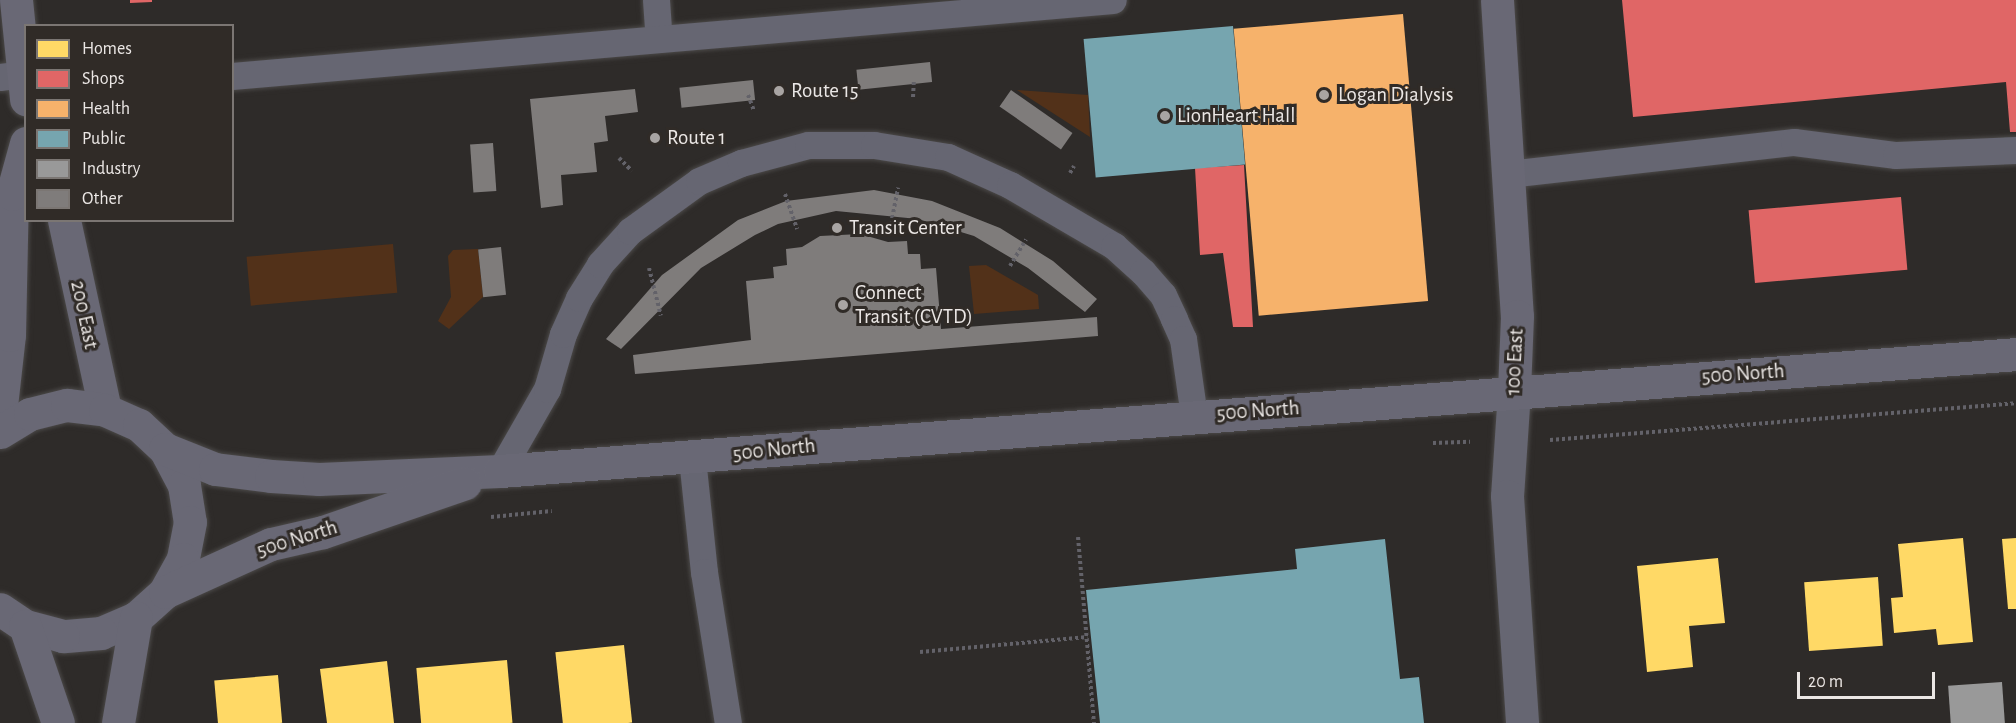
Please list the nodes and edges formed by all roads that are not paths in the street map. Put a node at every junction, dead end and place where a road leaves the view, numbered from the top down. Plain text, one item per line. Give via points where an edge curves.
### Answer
1 (16, 0) edge
2 (656, 0) edge
3 (1113, 0) edge
4 (1497, 0) edge
5 (659, 39) junction
6 (234, 76) edge
7 (20, 88) edge
8 (24, 150) edge
9 (2016, 150) edge
10 (1508, 174) junction
11 (64, 222) edge
12 (2016, 354) edge
13 (1514, 391) junction
14 (105, 410) junction
15 (0, 415) edge
16 (1194, 416) junction
17 (0, 432) edge
18 (165, 449) junction
19 (692, 458) junction
20 (500, 471) junction
21 (165, 592) junction
22 (13, 618) edge
23 (136, 618) junction
24 (58, 723) edge
25 (118, 723) edge
26 (728, 723) edge
27 (1522, 723) edge

1 - 7 street
2 - 5 lane
3 - 5 lane
4 - 10 street, 100 East
5 - 6 lane
8 - 15 street via 12,194 9,335
9 - 10 lane via 1896,155 1794,142
10 - 13 street, 100 East via 1517,316
11 - 14 street, 200 East
12 - 13 street, 500 North
13 - 16 street, 500 North
13 - 27 street, 100 East via 1507,496
14 - 17 street via 67,405 30,414
14 - 18 street via 139,425
16 - 19 street, 500 North
16 - 20 lane via 1183,339 1163,295 1114,246 1010,185 948,157 874,145 808,145 741,163 699,181 630,231 600,264 579,298 547,389
18 - 20 street, 500 North via 215,469 270,476 319,479
18 - 21 street via 184,485 190,522 183,559
19 - 20 street, 500 North
19 - 26 lane via 704,572
20 - 21 street, 500 North via 323,532 271,544
21 - 23 street
22 - 23 street via 63,636 101,633
22 - 24 street
23 - 25 street

